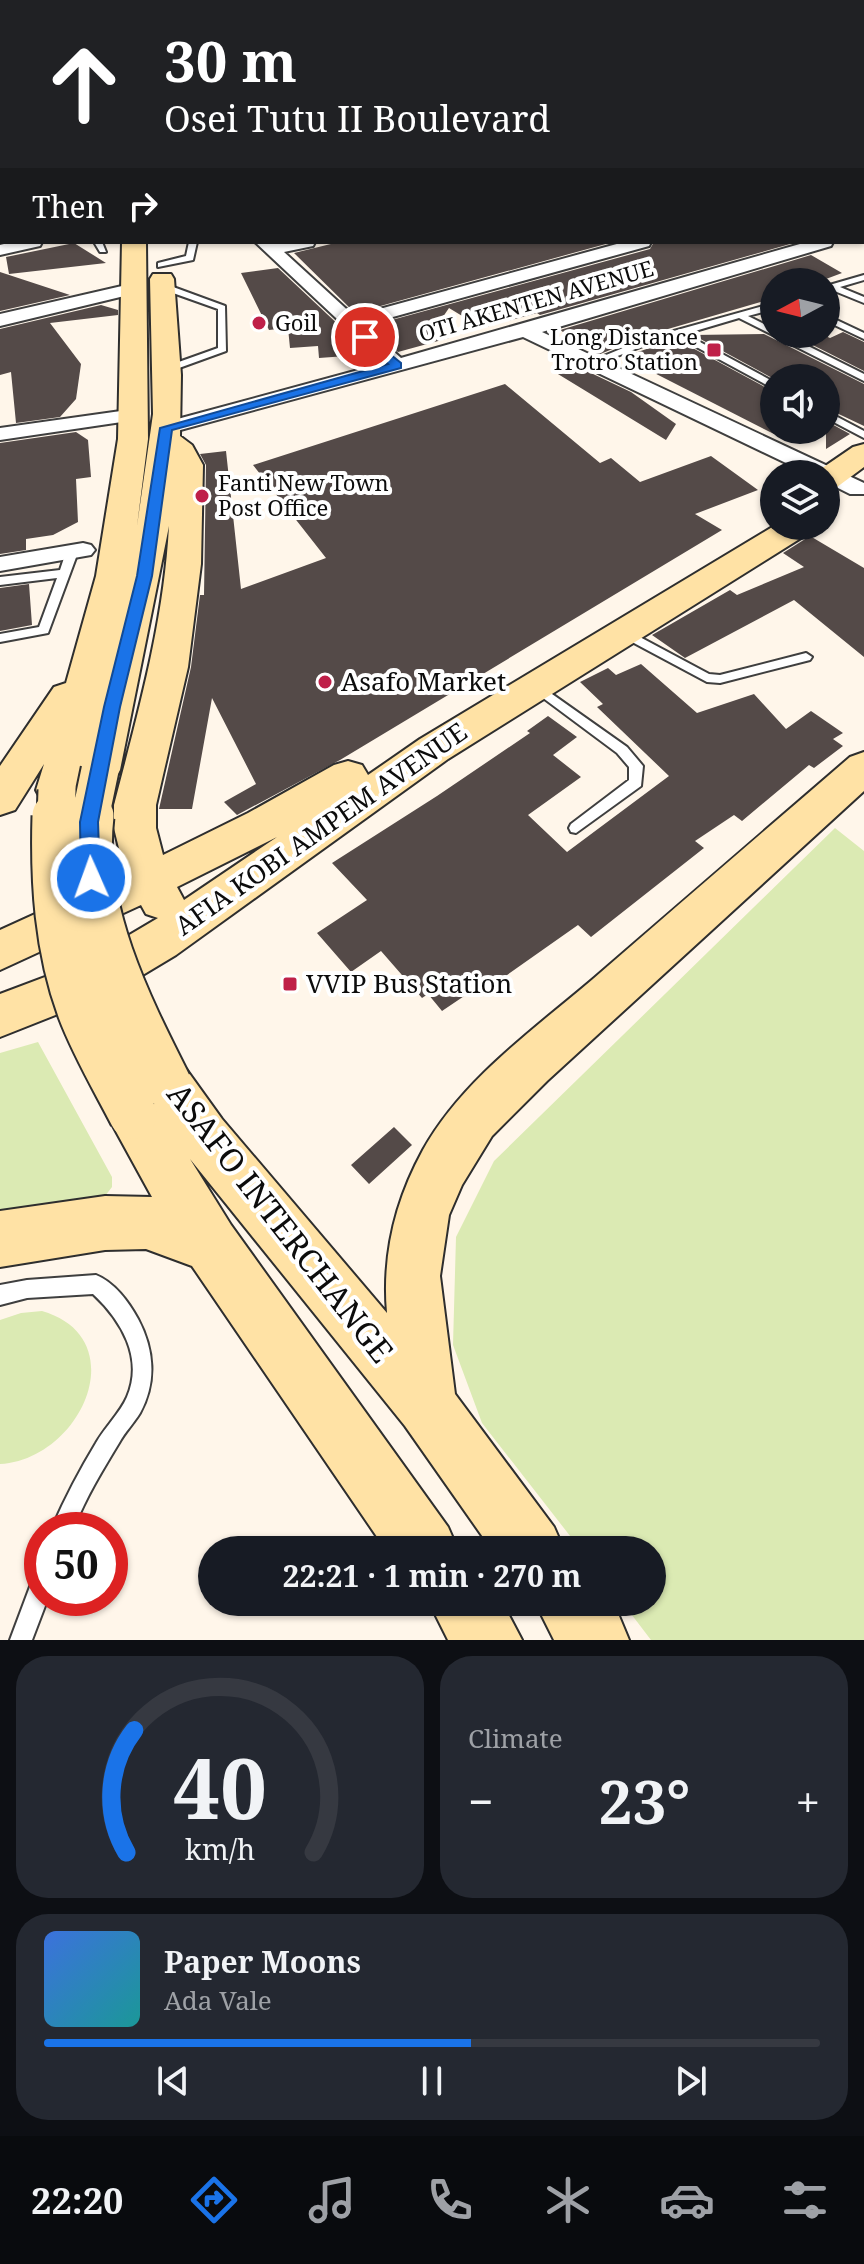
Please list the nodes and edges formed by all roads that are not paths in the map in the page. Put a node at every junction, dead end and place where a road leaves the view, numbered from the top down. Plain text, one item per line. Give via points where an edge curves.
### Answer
1 (26, 244) edge
2 (135, 244) edge
3 (193, 244) edge
4 (573, 244) edge
5 (635, 244) edge
6 (818, 244) edge
7 (268, 246) edge
8 (0, 250) edge
9 (590, 256) junction
10 (154, 270) edge
11 (864, 277) edge
12 (840, 285) edge
13 (840, 292) edge
14 (864, 300) edge
15 (760, 310) edge
16 (741, 316) junction
17 (0, 320) edge
18 (349, 323) junction
19 (760, 325) edge
20 (840, 325) edge
21 (525, 331) junction
22 (677, 333) junction
23 (864, 336) edge
24 (805, 348) edge
25 (594, 362) junction
26 (397, 365) junction
27 (165, 370) junction
28 (760, 378) edge
29 (864, 378) edge
30 (135, 415) junction
31 (840, 422) edge
32 (166, 433) junction
33 (0, 434) edge
34 (864, 435) edge
35 (864, 453) edge
36 (849, 485) edge
37 (760, 522) edge
38 (774, 540) edge
39 (74, 558) junction
40 (0, 564) edge
41 (129, 576) junction
42 (0, 581) edge
43 (623, 632) junction
44 (0, 638) edge
45 (93, 654) junction
46 (806, 657) dead end
47 (535, 686) junction
48 (864, 767) edge
49 (0, 799) edge
50 (576, 828) dead end
51 (148, 879) junction
52 (160, 941) junction
53 (0, 951) edge
54 (0, 1016) edge
55 (0, 1239) edge
56 (211, 1245) junction
57 (0, 1295) edge
58 (426, 1405) junction
59 (69, 1512) edge
60 (415, 1536) edge
61 (521, 1536) edge
62 (30, 1616) edge
63 (472, 1616) edge
64 (578, 1616) edge
65 (21, 1640) edge
66 (488, 1640) edge
67 (595, 1640) edge

1 - 8 street
2 - 10 main road
3 - 10 lane via 190,258
4 - 9 street
5 - 9 street
6 - 21 street, OTI AKENTEN AVENUE
7 - 18 street
9 - 18 street
10 - 17 street
10 - 27 main road
10 - 27 lane via 222,308 223,349
10 - 30 main road
11 - 12 lane
13 - 14 lane
15 - 16 lane
16 - 19 lane
16 - 22 lane
18 - 26 street
20 - 23 lane
21 - 25 street
21 - 26 street, OTI AKENTEN AVENUE
22 - 25 lane
22 - 28 lane
24 - 29 lane
25 - 36 street
26 - 32 street, OTI AKENTEN AVENUE
27 - 32 main road
30 - 33 street
30 - 41 main road
31 - 34 lane
32 - 41 main road
32 - 51 main road via 188,465 184,564 169,667 135,805
35 - 36 main road
37 - 51 main road, AFIA KOBI AMPEM AVENUE via 313,798
38 - 43 main road, AFIA KOBI AMPEM AVENUE
39 - 40 street
39 - 42 lane
39 - 44 lane via 44,630
41 - 45 main road, ASAFO INTERCHANGE
41 - 58 main road, ASAFO INTERCHANGE, bridge via 112,707 89,822 91,878 116,972 168,1085 204,1137
43 - 46 lane via 707,678
43 - 47 main road, AFIA KOBI AMPEM AVENUE
45 - 49 main road
45 - 56 main road, ASAFO INTERCHANGE, bridge via 57,790 53,862 59,931 82,1010 133,1115
47 - 50 lane via 636,766 636,782
47 - 52 main road, AFIA KOBI AMPEM AVENUE via 421,757
48 - 58 main road via 474,1119 442,1168 422,1215 412,1276
51 - 52 main road via 164,907
51 - 53 main road, AFIA KOBI AMPEM AVENUE
52 - 54 main road, AFIA KOBI AMPEM AVENUE via 99,977
55 - 56 main road via 146,1222
56 - 60 main road, ASAFO INTERCHANGE
57 - 59 lane via 96,1284 118,1302 134,1326 142,1364 136,1401
58 - 61 main road, ASAFO INTERCHANGE
62 - 65 lane
63 - 66 main road
64 - 67 main road

